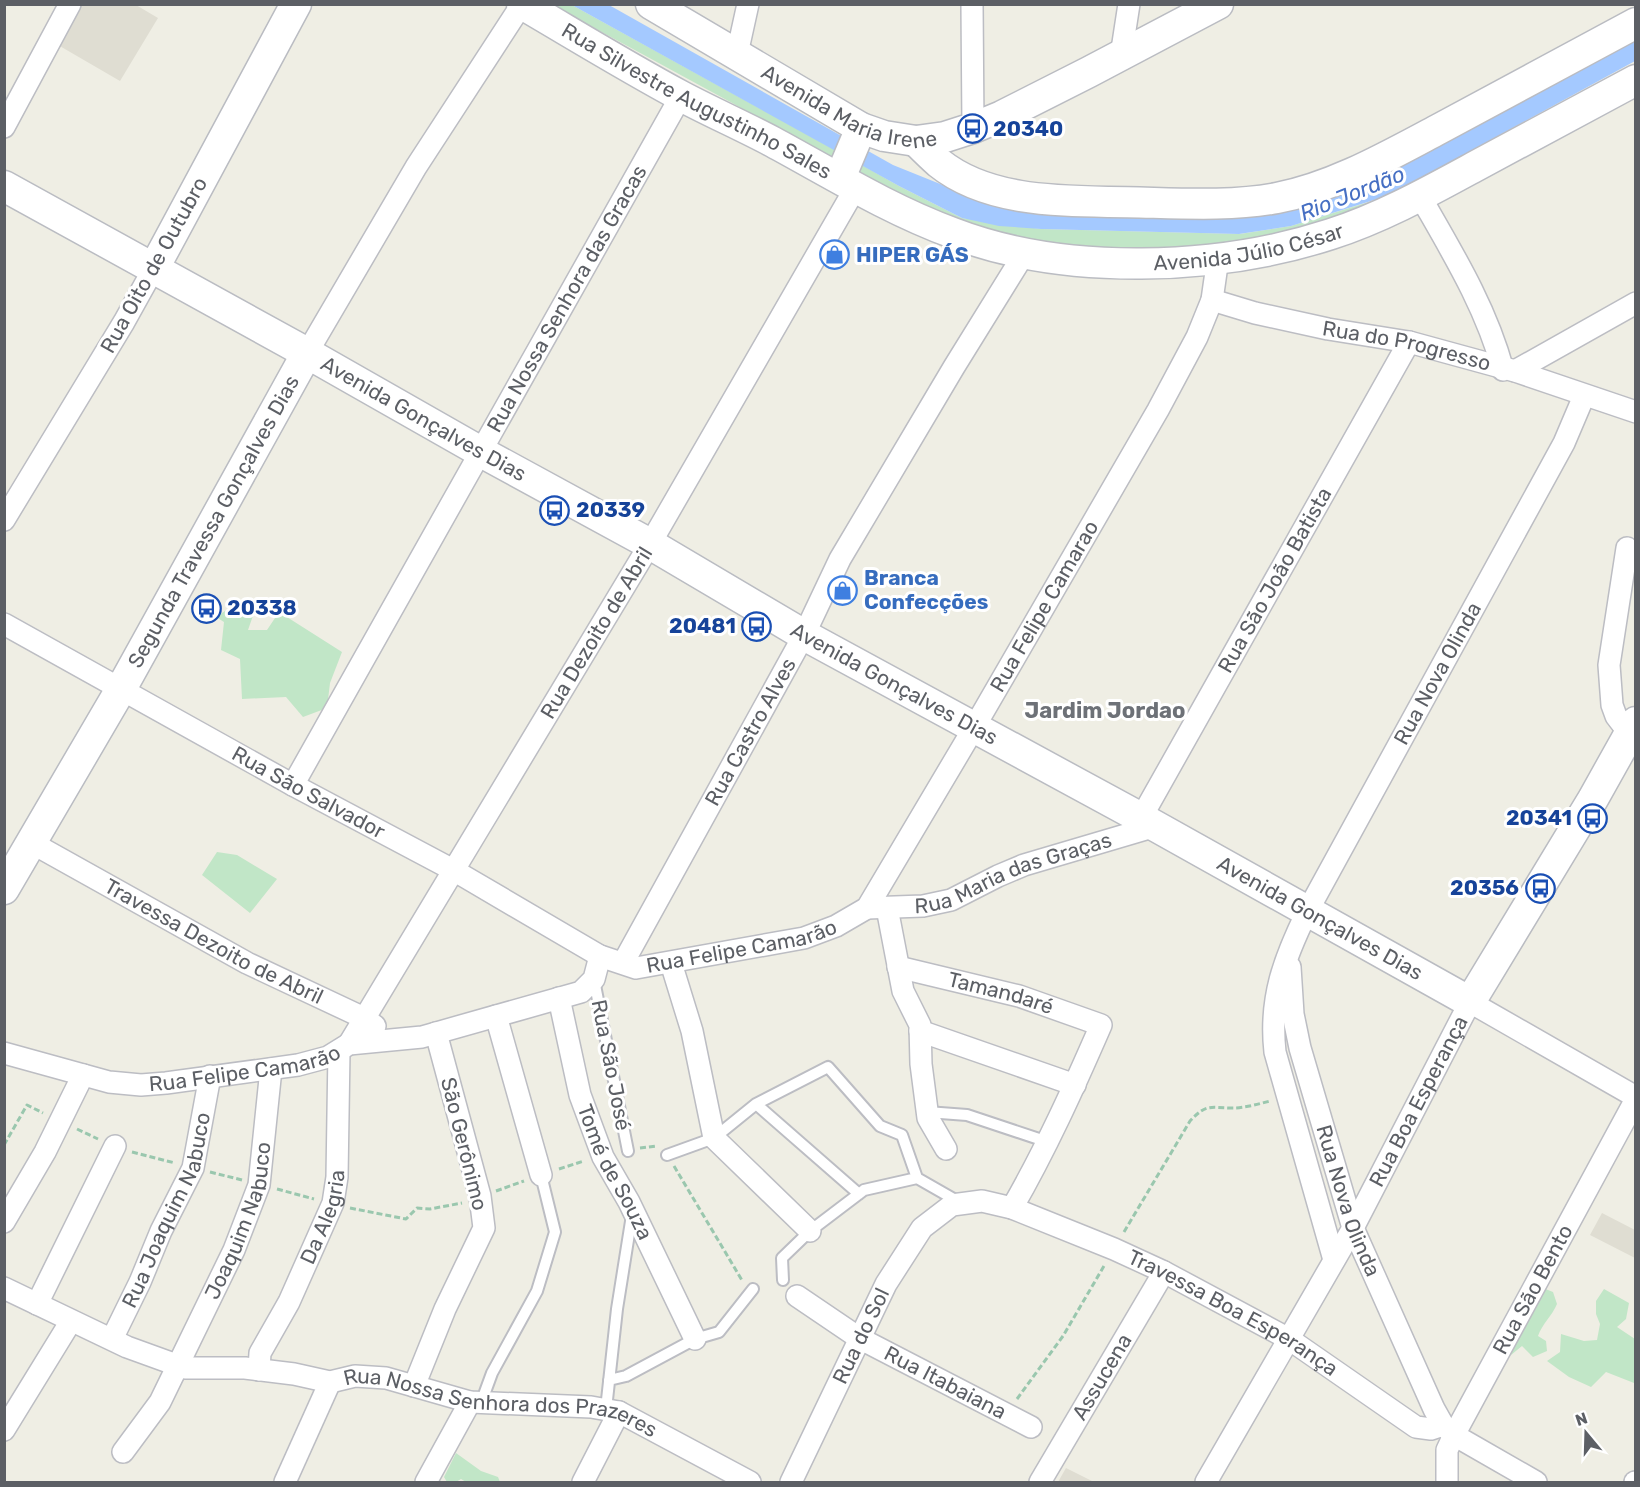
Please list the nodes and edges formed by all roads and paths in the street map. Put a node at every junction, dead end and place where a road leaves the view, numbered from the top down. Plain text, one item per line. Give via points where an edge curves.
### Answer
1 (70, 4) edge
2 (296, 4) edge
3 (522, 4) edge
4 (651, 4) edge
5 (748, 4) edge
6 (972, 4) edge
7 (1129, 4) edge
8 (1218, 4) edge
9 (1632, 17) edge
10 (737, 54) junction
11 (1121, 56) junction
12 (1635, 80) edge
13 (681, 96) junction
14 (4, 127) edge
15 (973, 128) junction
16 (860, 131) junction
17 (916, 141) junction
18 (846, 179) junction
19 (4, 186) edge
20 (1419, 196) junction
21 (1024, 254) junction
22 (1218, 258) junction
23 (154, 268) junction
24 (1212, 300) junction
25 (1635, 303) edge
26 (1409, 342) junction
27 (307, 353) junction
28 (1509, 370) junction
29 (1584, 396) junction
30 (1635, 412) edge
31 (481, 453) junction
32 (4, 520) edge
33 (650, 544) junction
34 (1627, 548) dead end
35 (4, 624) edge
36 (804, 635) junction
37 (121, 689) junction
38 (975, 726) junction
39 (1632, 728) edge
40 (293, 785) junction
41 (1148, 822) junction
42 (32, 843) junction
43 (455, 871) junction
44 (4, 889) edge
45 (877, 908) junction
46 (1307, 912) junction
47 (1289, 948) junction
48 (612, 960) junction
49 (671, 963) junction
50 (898, 967) junction
51 (594, 979) junction
52 (559, 998) junction
53 (1470, 1002) junction
54 (496, 1016) junction
55 (364, 1018) junction
56 (920, 1031) junction
57 (436, 1033) junction
58 (395, 1039) junction
59 (344, 1047) junction
60 (4, 1053) edge
61 (271, 1069) junction
62 (83, 1075) junction
63 (210, 1076) junction
64 (1075, 1085) junction
65 (1288, 1095) junction
66 (1635, 1098) edge
67 (756, 1104) junction
68 (927, 1112) junction
69 (59, 1121) junction
70 (714, 1138) junction
71 (1048, 1142) junction
72 (4, 1145) edge
73 (115, 1146) junction
74 (946, 1149) dead end
75 (628, 1151) dead end
76 (667, 1155) dead end
77 (193, 1168) junction
78 (541, 1175) joint
79 (918, 1178) junction
80 (259, 1185) junction
81 (859, 1194) junction
82 (480, 1196) junction
83 (333, 1203) junction
84 (957, 1205) junction
85 (1012, 1208) junction
86 (633, 1209) junction
87 (4, 1222) edge
88 (1353, 1228) junction
89 (810, 1231) junction
90 (1114, 1249) junction
91 (1334, 1260) junction
92 (1164, 1272) junction
93 (4, 1288) edge
94 (790, 1288) joint
95 (753, 1289) dead end
96 (37, 1304) junction
97 (71, 1321) junction
98 (859, 1338) junction
99 (694, 1339) junction
100 (1289, 1339) junction
101 (112, 1340) junction
102 (177, 1365) junction
103 (259, 1370) junction
104 (609, 1380) junction
105 (330, 1383) junction
106 (414, 1386) junction
107 (476, 1403) junction
108 (612, 1411) junction
109 (1006, 1415) junction
110 (1031, 1427) dead end
111 (4, 1430) edge
112 (1448, 1430) junction
113 (123, 1452) dead end
114 (743, 1481) edge
115 (285, 1482) edge
116 (426, 1482) edge
117 (583, 1482) edge
118 (791, 1482) edge
119 (1040, 1482) edge
120 (1206, 1482) edge
121 (1446, 1482) edge
122 (1536, 1482) edge

1 - 14 street
2 - 23 street, Rua Oito de Outubro
3 - 13 street, Rua Silvestre Augustinho Sales
3 - 27 street, Segunda Travessa Gonçalves Dias via 416,167
4 - 10 street, Avenida Maria Irene
5 - 10 street
6 - 15 street
7 - 11 street
8 - 11 street, Avenida Maria Irene
9 - 17 street, Avenida Júlio César via 1387,156 1322,185 1275,198 1197,202 1038,199 984,187 958,175
10 - 16 street, Avenida Maria Irene
11 - 15 street, Avenida Maria Irene
12 - 20 street, Avenida Júlio César
13 - 18 street, Rua Silvestre Augustinho Sales
13 - 31 street, Rua Nossa Senhora das Gracas
15 - 17 street, Avenida Maria Irene
16 - 17 street, Avenida Maria Irene
16 - 18 street
18 - 21 street, Avenida Júlio César via 886,204 946,231
18 - 33 street, Rua Dezoito de Abril
19 - 23 street, Avenida Gonçalves Dias
20 - 22 street, Avenida Júlio César via 1332,234 1268,251
20 - 28 street via 1479,301
21 - 22 street, Avenida Júlio César via 1139,263
21 - 36 street, Rua Castro Alves via 840,559
22 - 24 street
23 - 27 street, Avenida Gonçalves Dias
23 - 32 street, Rua Oito de Outubro
24 - 26 street, Rua do Progresso via 1286,320
24 - 38 street, Rua Felipe Camarao via 1158,410
25 - 28 street
26 - 28 street, Rua do Progresso
26 - 41 street, Rua São João Batista
27 - 31 street, Avenida Gonçalves Dias
27 - 37 street, Segunda Travessa Gonçalves Dias
28 - 29 street, Rua do Progresso
29 - 30 street, Rua do Progresso
29 - 46 street, Rua Nova Olinda via 1564,443
31 - 33 street, Avenida Gonçalves Dias
31 - 40 street, Rua Nossa Senhora das Gracas
33 - 36 street, Avenida Gonçalves Dias
33 - 43 street, Rua Dezoito de Abril
34 - 39 street via 1609,665 1616,716
35 - 37 street, Rua São Salvador
36 - 38 street, Avenida Gonçalves Dias
36 - 48 street, Rua Castro Alves
37 - 40 street, Rua São Salvador
37 - 42 street, Segunda Travessa Gonçalves Dias
38 - 41 street, Avenida Gonçalves Dias
38 - 45 street, Rua Felipe Camarao
39 - 53 street, Rua Boa Esperança
40 - 43 street, Rua São Salvador
41 - 45 street, Rua Maria das Graças via 1023,866 951,900
41 - 46 street, Avenida Gonçalves Dias
42 - 44 street, Segunda Travessa Gonçalves Dias
42 - 55 street, Travessa Dezoito de Abril via 247,963
43 - 48 street, Rua São Salvador
43 - 55 street, Rua Dezoito de Abril
45 - 49 street, Rua Felipe Camarão via 804,938
45 - 50 street
46 - 47 street, Rua Nova Olinda
46 - 53 street, Avenida Gonçalves Dias
47 - 65 street, Rua Nova Olinda via 1276,993 1272,1027
47 - 88 street, Rua Nova Olinda via 1293,1014 1300,1048
48 - 49 street, Rua Felipe Camarão via 636,968
48 - 51 street
49 - 70 street via 692,1031
50 - 56 street via 903,991
50 - 64 street, Tamandaré via 1019,996 1101,1025
51 - 52 street, Rua Felipe Camarão via 581,992
51 - 75 lane, Rua São José
52 - 54 street, Rua Felipe Camarão
52 - 86 street, Tomé de Souza via 580,1095 603,1157
53 - 66 street, Avenida Gonçalves Dias
53 - 88 street, Rua Boa Esperança
54 - 57 street, Rua Felipe Camarão
54 - 78 street
55 - 58 street, Travessa Dezoito de Abril
55 - 59 street, Rua Dezoito de Abril
56 - 64 street
56 - 68 street
57 - 58 street, Rua Felipe Camarão
57 - 82 street, São Gerônimo
58 - 59 street, Rua Felipe Camarão
59 - 61 street, Rua Felipe Camarão via 328,1057
59 - 83 street, Da Alegria
60 - 62 street, Rua Felipe Camarão
61 - 63 street, Rua Felipe Camarão
61 - 80 street, Joaquim Nabuco
62 - 63 street, Rua Felipe Camarão via 141,1084
62 - 69 street
63 - 77 street, Rua Joaquim Nabuco
64 - 71 street
65 - 90 path via 1233,1108 1200,1110
65 - 91 street, Rua Nova Olinda
66 - 112 street, Rua São Bento
67 - 70 lane
67 - 79 lane via 828,1067 880,1126 902,1136
67 - 81 lane
68 - 71 lane via 967,1115
68 - 74 street
69 - 72 path via 27,1105
69 - 73 path
69 - 87 street
70 - 76 lane
70 - 89 street
71 - 85 street
73 - 77 path
73 - 96 street
77 - 80 path
77 - 101 street, Rua Joaquim Nabuco
78 - 107 lane via 555,1232 537,1292
79 - 81 lane
79 - 84 lane
80 - 83 path
80 - 102 street, Joaquim Nabuco via 234,1250
81 - 89 lane
82 - 83 path via 447,1207 417,1208 403,1219
82 - 106 street, São Gerônimo via 484,1228
83 - 103 street, Da Alegria via 290,1302 260,1353
84 - 85 street, Travessa Boa Esperança via 982,1201
84 - 98 street, Rua do Sol via 922,1228 886,1284
85 - 90 street, Travessa Boa Esperança
86 - 99 street, Tomé de Souza
86 - 104 lane
88 - 91 street, Rua Boa Esperança
88 - 112 street, Rua Nova Olinda via 1434,1409
89 - 94 lane via 782,1258
90 - 92 street, Travessa Boa Esperança
90 - 109 path via 1063,1336
91 - 100 street, Rua Boa Esperança
92 - 100 street, Travessa Boa Esperança
92 - 119 street, Assucena
93 - 96 street, Rua Nossa Senhora dos Prazeres
94 - 98 street, Rua Itabaiana
95 - 99 lane via 719,1332
96 - 97 street, Rua Nossa Senhora dos Prazeres
97 - 101 street, Rua Nossa Senhora dos Prazeres
97 - 111 street
98 - 109 street, Rua Itabaiana
98 - 118 street, Rua do Sol
99 - 104 lane via 626,1376
100 - 112 street, Travessa Boa Esperança via 1416,1427
100 - 120 street, Rua Boa Esperança
101 - 102 street, Rua Nossa Senhora dos Prazeres
102 - 103 street, Rua Nossa Senhora dos Prazeres
102 - 113 street, Joaquim Nabuco via 160,1402
103 - 105 street, Rua Nossa Senhora dos Prazeres
104 - 108 lane
105 - 106 street, Rua Nossa Senhora dos Prazeres via 355,1376 386,1378
105 - 115 street
106 - 107 street, Rua Nossa Senhora dos Prazeres
107 - 108 street, Rua Nossa Senhora dos Prazeres
107 - 116 street
108 - 114 street, Rua Nossa Senhora dos Prazeres
108 - 117 street
109 - 110 street, Rua Itabaiana
112 - 121 street, Rua São Bento
112 - 122 street

